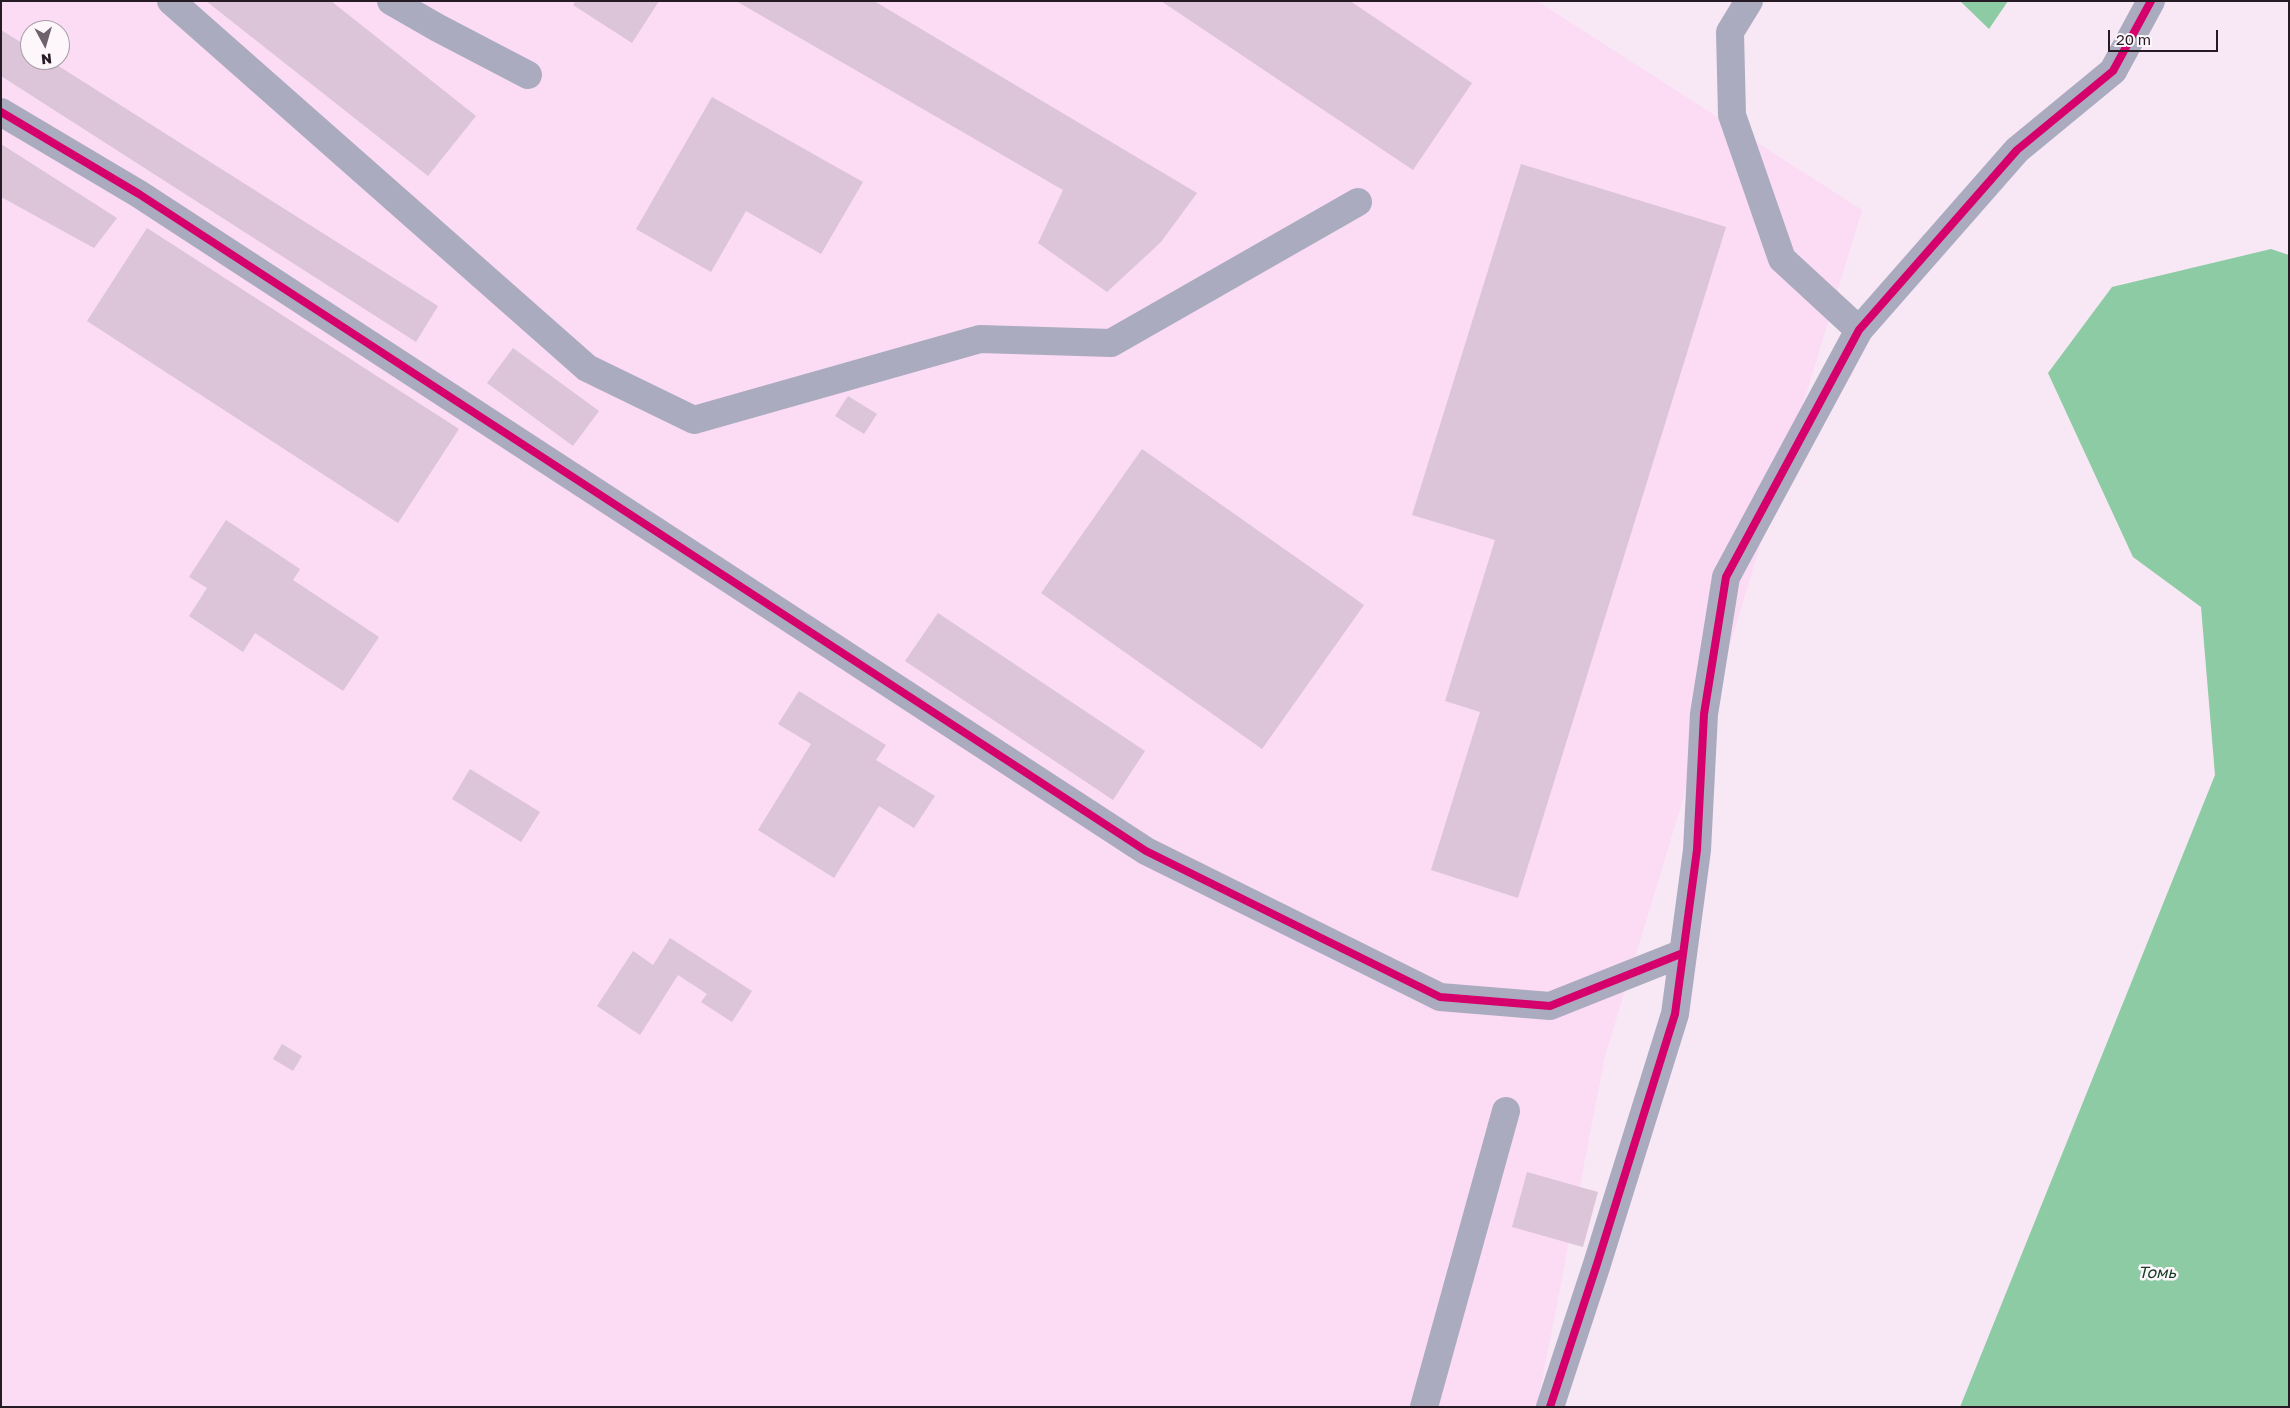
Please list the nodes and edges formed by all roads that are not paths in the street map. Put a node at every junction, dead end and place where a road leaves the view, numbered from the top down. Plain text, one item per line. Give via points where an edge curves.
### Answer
1 (171, 1) edge
2 (391, 1) edge
3 (1749, 1) edge
4 (2151, 1) edge
5 (528, 74) dead end
6 (1, 112) edge
7 (1358, 202) dead end
8 (1860, 330) junction
9 (1683, 953) junction
10 (1506, 1111) dead end
11 (1424, 1407) edge
12 (1550, 1407) edge

1 - 7 street via 587,368 694,420 980,339 1111,343
2 - 5 street
3 - 8 street via 1730,32 1732,114 1782,259
4 - 8 street via 2113,71 2016,150
6 - 9 street via 139,194 1146,851 1440,997 1550,1006
8 - 9 street via 1726,577 1704,714 1697,850
9 - 12 street via 1675,1014
10 - 11 street

